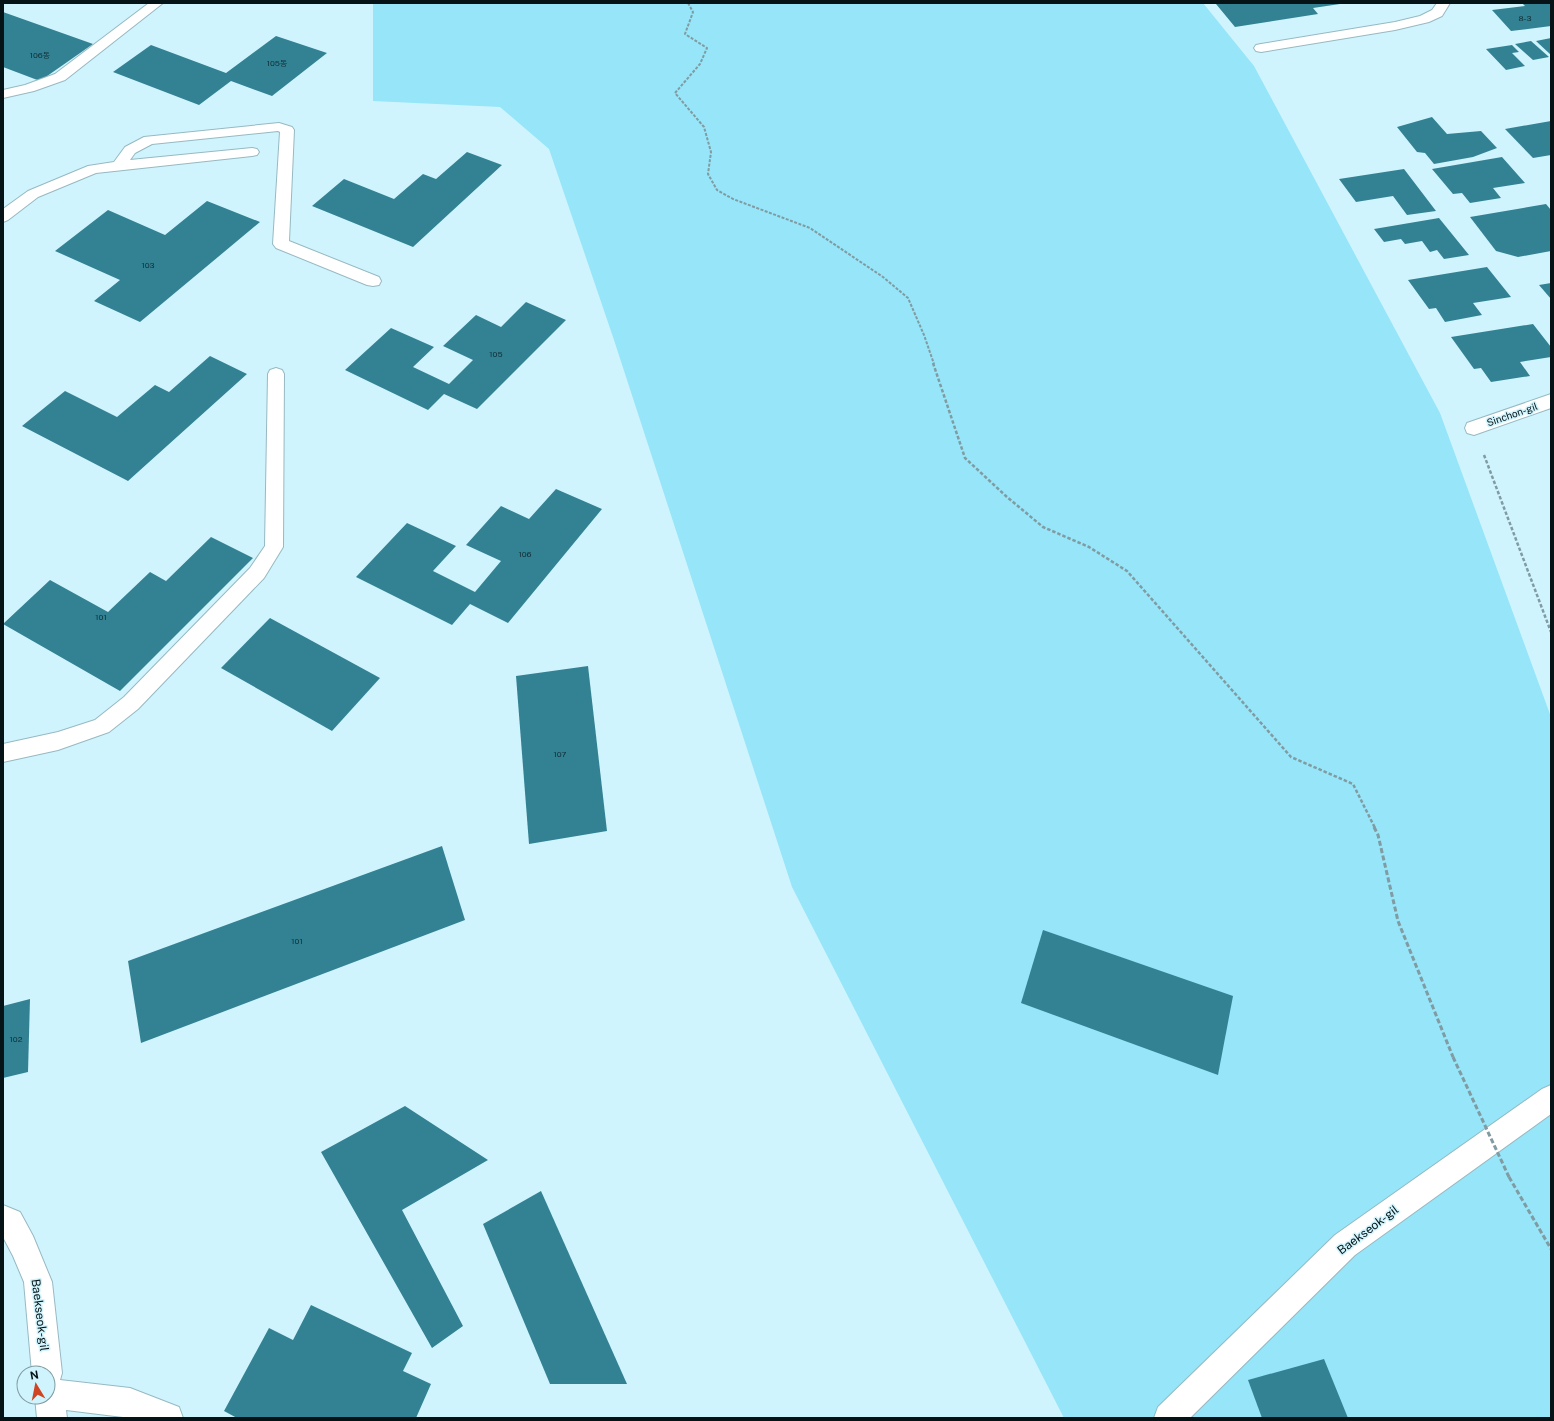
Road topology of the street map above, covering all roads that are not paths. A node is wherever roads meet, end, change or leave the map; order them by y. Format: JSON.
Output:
{"nodes":[{"id":1,"x":157,"y":3,"type":"edge"},
{"id":2,"x":1444,"y":3,"type":"edge"},
{"id":3,"x":1261,"y":48,"type":"dead end"},
{"id":4,"x":3,"y":94,"type":"edge"},
{"id":5,"x":252,"y":152,"type":"dead end"},
{"id":6,"x":119,"y":166,"type":"junction"},
{"id":7,"x":3,"y":217,"type":"edge"},
{"id":8,"x":373,"y":281,"type":"dead end"},
{"id":9,"x":276,"y":374,"type":"dead end"},
{"id":10,"x":1551,"y":401,"type":"edge"},
{"id":11,"x":1474,"y":428,"type":"road end"},
{"id":12,"x":3,"y":753,"type":"edge"},
{"id":13,"x":1551,"y":1098,"type":"edge"},
{"id":14,"x":3,"y":1219,"type":"edge"},
{"id":15,"x":46,"y":1365,"type":"edge"},
{"id":16,"x":56,"y":1394,"type":"edge"},
{"id":17,"x":168,"y":1418,"type":"edge"},
{"id":18,"x":1169,"y":1418,"type":"edge"}],
"edges":[{"from":1,"to":4,"type":"lane"},
{"from":2,"to":3,"type":"lane"},
{"from":5,"to":6,"type":"lane"},
{"from":6,"to":7,"type":"lane"},
{"from":6,"to":8,"type":"lane"},
{"from":9,"to":12,"type":"lane"},
{"from":10,"to":11,"type":"street","name":"Sinchon-gil"},
{"from":13,"to":18,"type":"street","name":"Baekseok-gil"},
{"from":14,"to":15,"type":"street","name":"Baekseok-gil"},
{"from":16,"to":17,"type":"street","name":"Baekseok-gil"}]}
